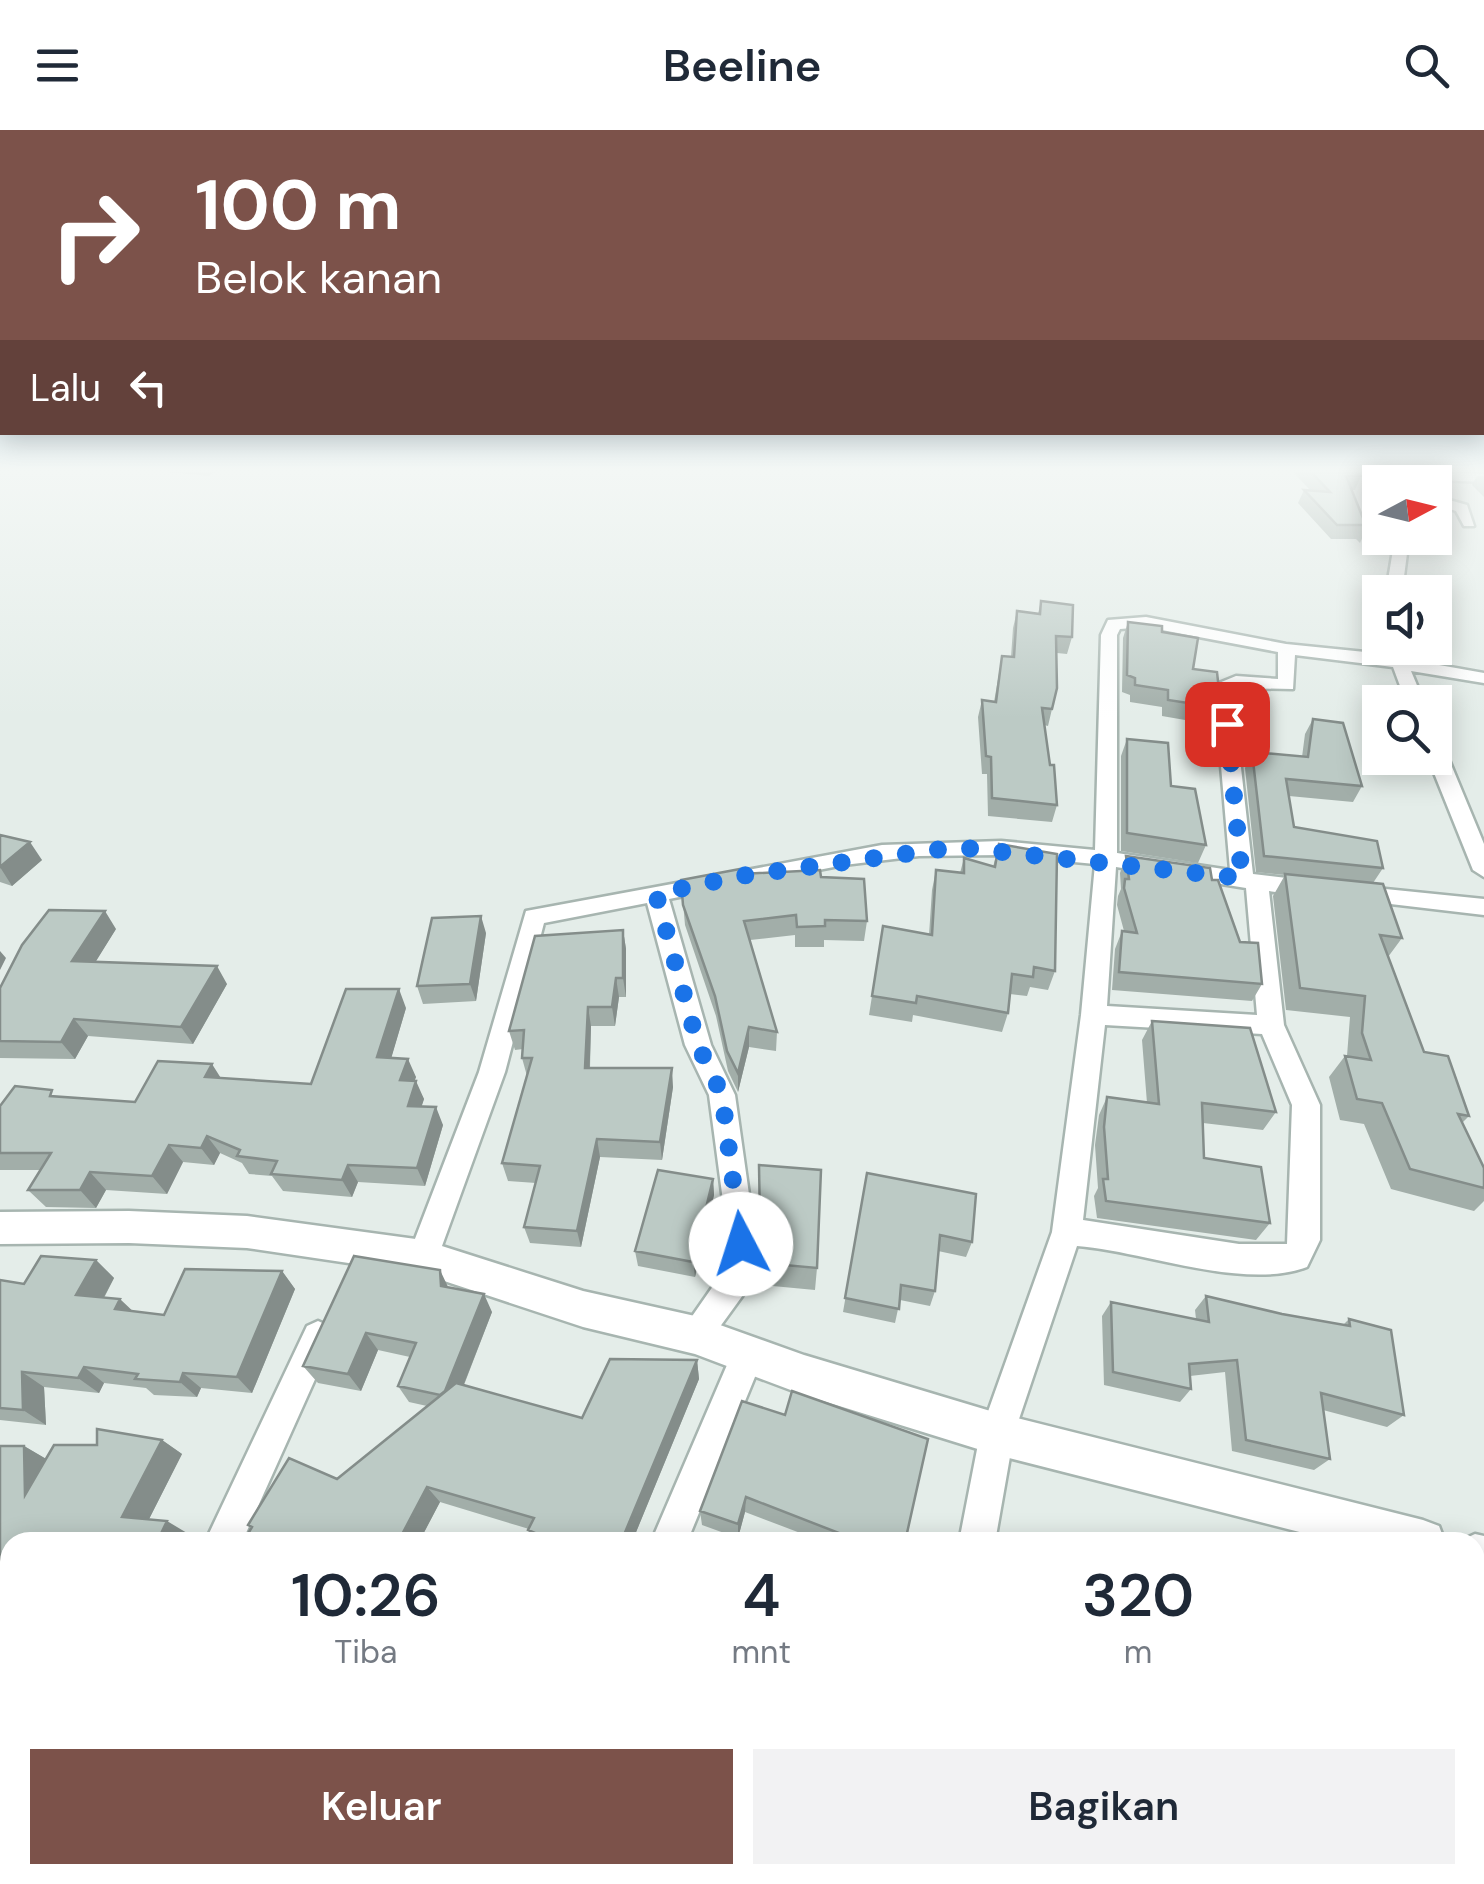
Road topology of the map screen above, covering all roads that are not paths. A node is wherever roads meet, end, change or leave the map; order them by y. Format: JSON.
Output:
{"nodes":[{"id":1,"x":1286,"y":649,"type":"junction"},
{"id":2,"x":1362,"y":652,"type":"edge"},
{"id":3,"x":1406,"y":665,"type":"edge"},
{"id":4,"x":1484,"y":678,"type":"edge"},
{"id":5,"x":1445,"y":775,"type":"edge"},
{"id":6,"x":1106,"y":860,"type":"junction"},
{"id":7,"x":1484,"y":870,"type":"edge"},
{"id":8,"x":1249,"y":880,"type":"junction"},
{"id":9,"x":656,"y":894,"type":"junction"},
{"id":10,"x":1484,"y":907,"type":"edge"},
{"id":11,"x":1094,"y":1015,"type":"junction"},
{"id":12,"x":1271,"y":1026,"type":"junction"},
{"id":13,"x":0,"y":1228,"type":"edge"},
{"id":14,"x":1066,"y":1232,"type":"junction"},
{"id":15,"x":360,"y":1246,"type":"junction"},
{"id":16,"x":424,"y":1257,"type":"junction"},
{"id":17,"x":344,"y":1281,"type":"edge"},
{"id":18,"x":328,"y":1316,"type":"edge"},
{"id":19,"x":695,"y":1336,"type":"junction"},
{"id":20,"x":748,"y":1356,"type":"junction"},
{"id":21,"x":997,"y":1434,"type":"junction"},
{"id":22,"x":227,"y":1532,"type":"edge"},
{"id":23,"x":673,"y":1532,"type":"edge"},
{"id":24,"x":979,"y":1532,"type":"edge"},
{"id":25,"x":1384,"y":1532,"type":"edge"}],
"edges":[{"from":1,"to":2,"type":"street"},
{"from":1,"to":6,"type":"street"},
{"from":1,"to":8,"type":"street"},
{"from":3,"to":4,"type":"street"},
{"from":5,"to":7,"type":"street"},
{"from":6,"to":8,"type":"street"},
{"from":6,"to":9,"type":"street"},
{"from":6,"to":11,"type":"street"},
{"from":8,"to":10,"type":"street"},
{"from":8,"to":12,"type":"street"},
{"from":9,"to":16,"type":"street"},
{"from":9,"to":19,"type":"street"},
{"from":11,"to":12,"type":"street"},
{"from":11,"to":14,"type":"street"},
{"from":12,"to":14,"type":"street"},
{"from":13,"to":15,"type":"street"},
{"from":14,"to":21,"type":"street"},
{"from":15,"to":16,"type":"street"},
{"from":15,"to":17,"type":"street"},
{"from":16,"to":19,"type":"street"},
{"from":18,"to":22,"type":"street"},
{"from":19,"to":20,"type":"street"},
{"from":20,"to":21,"type":"street"},
{"from":20,"to":23,"type":"street"},
{"from":21,"to":24,"type":"street"},
{"from":21,"to":25,"type":"street"}]}
